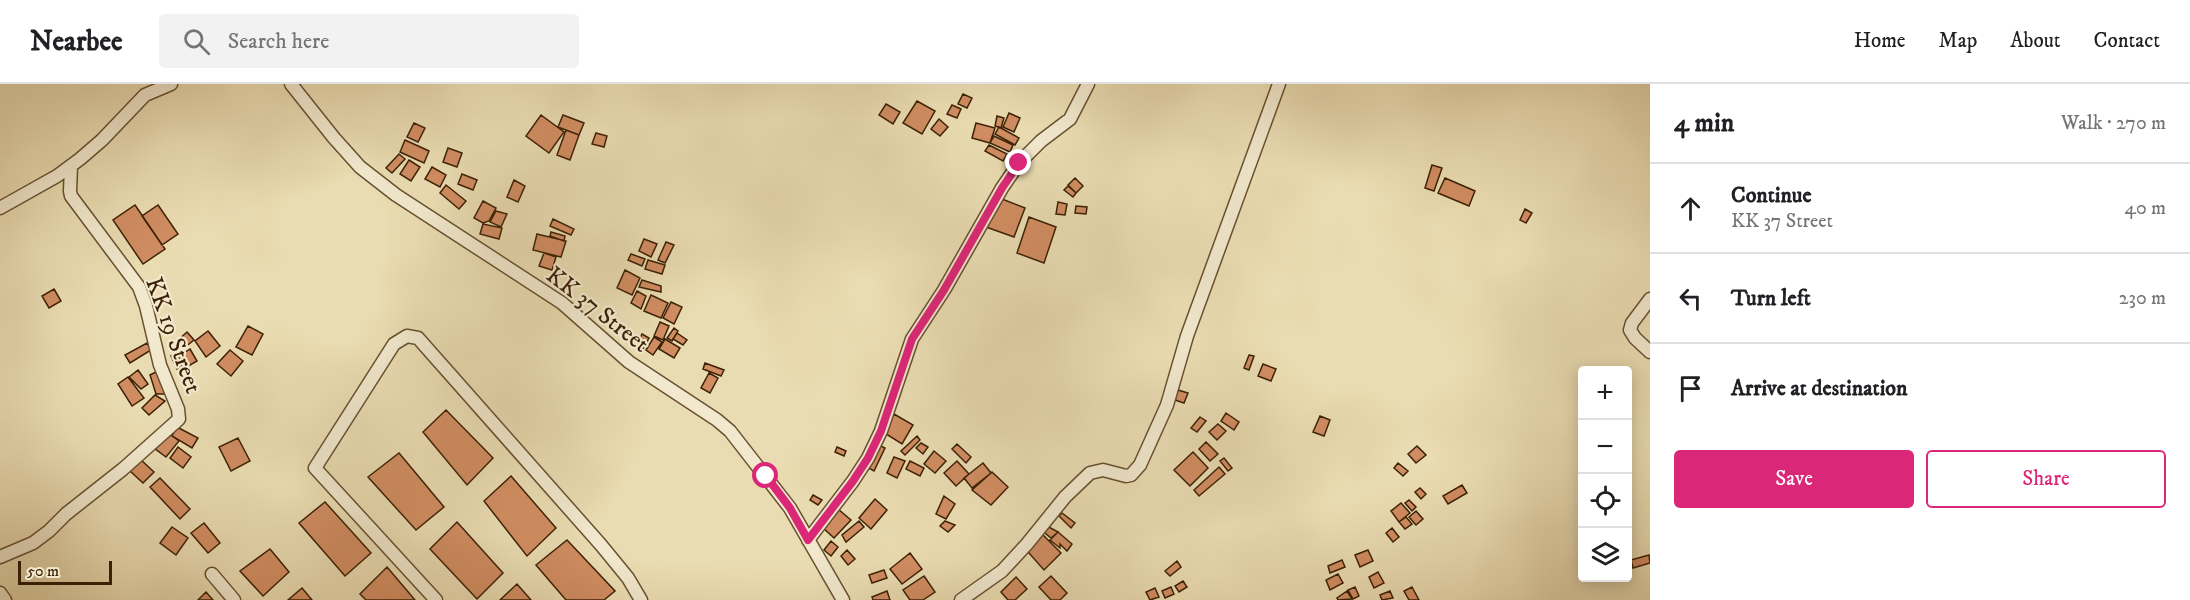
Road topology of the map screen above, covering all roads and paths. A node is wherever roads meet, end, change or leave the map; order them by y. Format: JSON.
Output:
{"nodes":[{"id":1,"x":171,"y":84,"type":"edge"},
{"id":2,"x":291,"y":84,"type":"edge"},
{"id":3,"x":1088,"y":84,"type":"edge"},
{"id":4,"x":1279,"y":84,"type":"edge"},
{"id":5,"x":71,"y":165,"type":"junction"},
{"id":6,"x":0,"y":208,"type":"edge"},
{"id":7,"x":1650,"y":299,"type":"edge"},
{"id":8,"x":1650,"y":352,"type":"edge"},
{"id":9,"x":808,"y":540,"type":"junction"},
{"id":10,"x":0,"y":557,"type":"edge"},
{"id":11,"x":212,"y":574,"type":"dead end"},
{"id":12,"x":0,"y":593,"type":"edge"},
{"id":13,"x":5,"y":600,"type":"edge"},
{"id":14,"x":234,"y":600,"type":"edge"},
{"id":15,"x":436,"y":600,"type":"edge"},
{"id":16,"x":641,"y":600,"type":"edge"},
{"id":17,"x":843,"y":600,"type":"edge"},
{"id":18,"x":961,"y":600,"type":"edge"}],
"edges":[{"from":1,"to":5,"type":"street"},
{"from":2,"to":9,"type":"street","name":"KK 37 Street"},
{"from":3,"to":9,"type":"street"},
{"from":4,"to":18,"type":"street"},
{"from":5,"to":6,"type":"street"},
{"from":5,"to":10,"type":"street","name":"KK 19 Street"},
{"from":7,"to":8,"type":"street"},
{"from":9,"to":17,"type":"street","name":"KK 37 Street"},
{"from":11,"to":14,"type":"street"},
{"from":12,"to":13,"type":"street"},
{"from":15,"to":16,"type":"street"}]}
